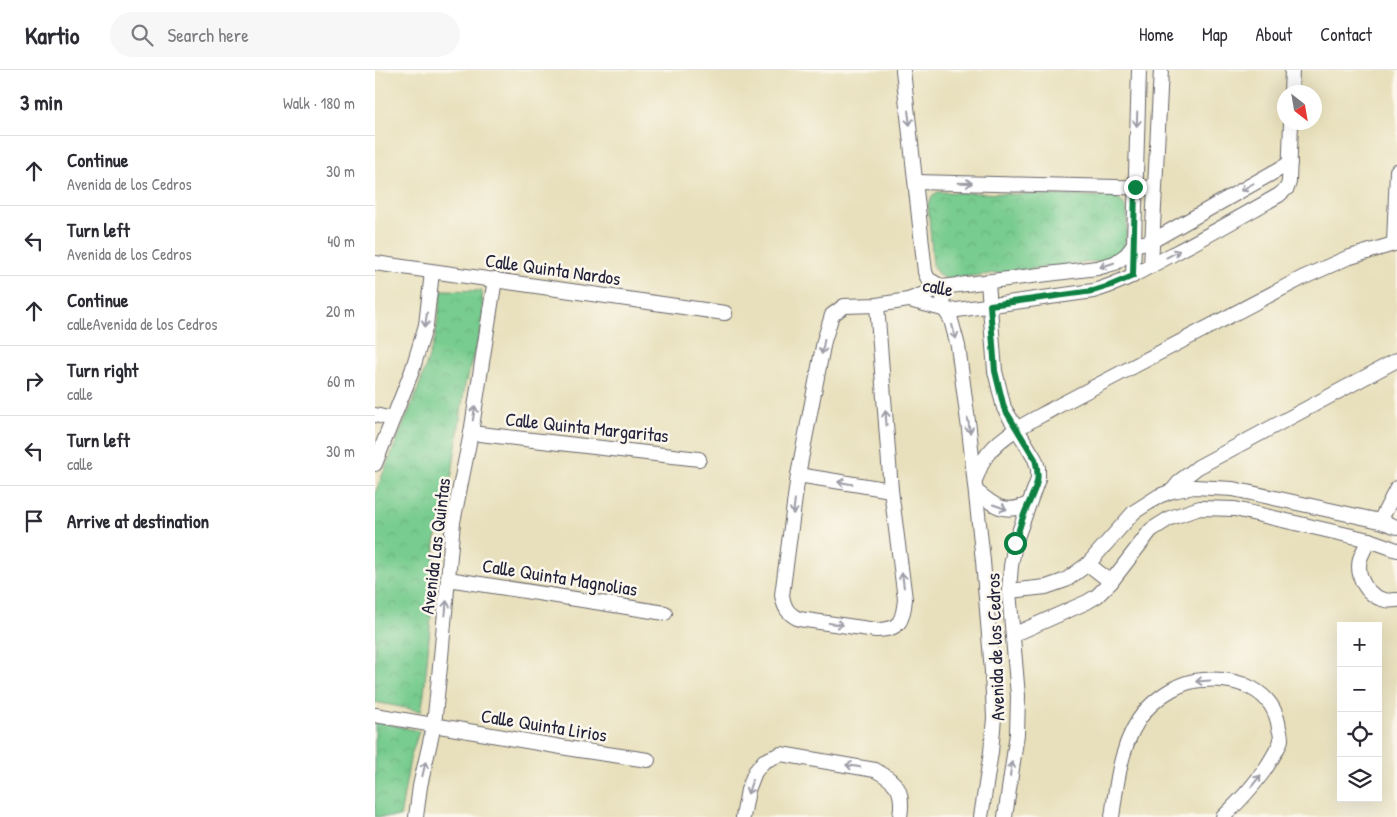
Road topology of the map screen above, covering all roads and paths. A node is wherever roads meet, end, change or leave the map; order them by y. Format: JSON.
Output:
{"nodes":[{"id":1,"x":903,"y":70,"type":"edge"},
{"id":2,"x":1139,"y":70,"type":"edge"},
{"id":3,"x":1161,"y":70,"type":"edge"},
{"id":4,"x":1292,"y":70,"type":"edge"},
{"id":5,"x":1291,"y":85,"type":"edge"},
{"id":6,"x":1291,"y":130,"type":"edge"},
{"id":7,"x":1290,"y":163,"type":"junction"},
{"id":8,"x":1397,"y":172,"type":"edge"},
{"id":9,"x":916,"y":182,"type":"junction"},
{"id":10,"x":1135,"y":187,"type":"junction"},
{"id":11,"x":1155,"y":188,"type":"junction"},
{"id":12,"x":1152,"y":240,"type":"junction"},
{"id":13,"x":1396,"y":243,"type":"edge"},
{"id":14,"x":1134,"y":246,"type":"junction"},
{"id":15,"x":375,"y":263,"type":"edge"},
{"id":16,"x":1151,"y":266,"type":"junction"},
{"id":17,"x":432,"y":272,"type":"junction"},
{"id":18,"x":1133,"y":276,"type":"junction"},
{"id":19,"x":495,"y":279,"type":"junction"},
{"id":20,"x":988,"y":282,"type":"junction"},
{"id":21,"x":942,"y":288,"type":"junction"},
{"id":22,"x":908,"y":300,"type":"junction"},
{"id":23,"x":877,"y":305,"type":"junction"},
{"id":24,"x":990,"y":305,"type":"junction"},
{"id":25,"x":946,"y":311,"type":"junction"},
{"id":26,"x":725,"y":313,"type":"dead end"},
{"id":27,"x":1397,"y":360,"type":"edge"},
{"id":28,"x":375,"y":415,"type":"edge"},
{"id":29,"x":392,"y":419,"type":"junction"},
{"id":30,"x":1017,"y":430,"type":"junction"},
{"id":31,"x":471,"y":433,"type":"junction"},
{"id":32,"x":699,"y":459,"type":"dead end"},
{"id":33,"x":375,"y":464,"type":"edge"},
{"id":34,"x":798,"y":475,"type":"junction"},
{"id":35,"x":975,"y":486,"type":"junction"},
{"id":36,"x":1397,"y":488,"type":"edge"},
{"id":37,"x":891,"y":490,"type":"junction"},
{"id":38,"x":1172,"y":491,"type":"junction"},
{"id":39,"x":1028,"y":504,"type":"junction"},
{"id":40,"x":1380,"y":521,"type":"junction"},
{"id":41,"x":1397,"y":527,"type":"edge"},
{"id":42,"x":1369,"y":540,"type":"junction"},
{"id":43,"x":1397,"y":550,"type":"edge"},
{"id":44,"x":1089,"y":564,"type":"junction"},
{"id":45,"x":448,"y":579,"type":"junction"},
{"id":46,"x":1111,"y":582,"type":"junction"},
{"id":47,"x":1009,"y":591,"type":"junction"},
{"id":48,"x":1397,"y":600,"type":"edge"},
{"id":49,"x":665,"y":613,"type":"dead end"},
{"id":50,"x":1011,"y":616,"type":"junction"},
{"id":51,"x":987,"y":618,"type":"junction"},
{"id":52,"x":1013,"y":635,"type":"junction"},
{"id":53,"x":375,"y":715,"type":"edge"},
{"id":54,"x":434,"y":725,"type":"junction"},
{"id":55,"x":648,"y":760,"type":"dead end"},
{"id":56,"x":416,"y":817,"type":"edge"},
{"id":57,"x":743,"y":817,"type":"edge"},
{"id":58,"x":900,"y":817,"type":"edge"},
{"id":59,"x":981,"y":817,"type":"edge"},
{"id":60,"x":1005,"y":817,"type":"edge"},
{"id":61,"x":1112,"y":817,"type":"edge"},
{"id":62,"x":1223,"y":817,"type":"edge"}],
"edges":[{"from":1,"to":9,"type":"street","one_way":true},
{"from":2,"to":10,"type":"street","one_way":true},
{"from":3,"to":11,"type":"street"},
{"from":4,"to":5,"type":"street"},
{"from":6,"to":7,"type":"street"},
{"from":7,"to":12,"type":"street","name":"calle","one_way":true},
{"from":16,"to":7,"type":"street","name":"calle","one_way":true},
{"from":8,"to":13,"type":"street"},
{"from":9,"to":10,"type":"street","one_way":true},
{"from":9,"to":21,"type":"street"},
{"from":10,"to":11,"type":"street"},
{"from":10,"to":14,"type":"street"},
{"from":11,"to":12,"type":"street"},
{"from":12,"to":14,"type":"street","name":"calle"},
{"from":12,"to":16,"type":"street"},
{"from":13,"to":30,"type":"street"},
{"from":14,"to":18,"type":"street"},
{"from":14,"to":20,"type":"street","name":"calle","one_way":true},
{"from":15,"to":17,"type":"street","name":"Calle Quinta Nardos"},
{"from":16,"to":18,"type":"street","name":"calle"},
{"from":17,"to":19,"type":"street","name":"Calle Quinta Nardos"},
{"from":17,"to":29,"type":"street","one_way":true},
{"from":18,"to":24,"type":"street","name":"calle"},
{"from":19,"to":26,"type":"street","name":"Calle Quinta Nardos"},
{"from":31,"to":19,"type":"street","name":"Avenida Las Quintas","one_way":true},
{"from":20,"to":21,"type":"street","name":"calle"},
{"from":20,"to":24,"type":"street","name":"Avenida de los Cedros"},
{"from":21,"to":22,"type":"street","name":"calle"},
{"from":21,"to":25,"type":"street","name":"Avenida de los Cedros"},
{"from":22,"to":23,"type":"street"},
{"from":22,"to":25,"type":"street","name":"calle"},
{"from":23,"to":34,"type":"street","one_way":true},
{"from":37,"to":23,"type":"street","one_way":true},
{"from":24,"to":25,"type":"street","name":"calle"},
{"from":24,"to":30,"type":"street","name":"Avenida de los Cedros"},
{"from":25,"to":35,"type":"street","name":"Avenida de los Cedros","one_way":true},
{"from":27,"to":38,"type":"street"},
{"from":28,"to":29,"type":"street"},
{"from":29,"to":33,"type":"street"},
{"from":30,"to":35,"type":"street"},
{"from":30,"to":39,"type":"street","name":"Avenida de los Cedros"},
{"from":31,"to":32,"type":"street","name":"Calle Quinta Margaritas"},
{"from":31,"to":45,"type":"street","name":"Avenida Las Quintas"},
{"from":37,"to":34,"type":"street","one_way":true},
{"from":34,"to":37,"type":"street","one_way":true},
{"from":35,"to":39,"type":"street","one_way":true},
{"from":35,"to":51,"type":"street","name":"Avenida de los Cedros"},
{"from":36,"to":40,"type":"street"},
{"from":38,"to":40,"type":"street"},
{"from":38,"to":44,"type":"street"},
{"from":39,"to":47,"type":"street","name":"Avenida de los Cedros"},
{"from":40,"to":41,"type":"street"},
{"from":42,"to":43,"type":"street"},
{"from":42,"to":46,"type":"street"},
{"from":42,"to":48,"type":"street"},
{"from":44,"to":46,"type":"street"},
{"from":44,"to":47,"type":"street"},
{"from":45,"to":49,"type":"street","name":"Calle Quinta Magnolias"},
{"from":54,"to":45,"type":"street","name":"Avenida Las Quintas","one_way":true},
{"from":46,"to":52,"type":"street"},
{"from":47,"to":50,"type":"street","name":"Avenida de los Cedros"},
{"from":50,"to":51,"type":"street"},
{"from":50,"to":52,"type":"street","name":"Avenida de los Cedros"},
{"from":51,"to":59,"type":"street","name":"Avenida de los Cedros"},
{"from":60,"to":52,"type":"street","name":"Avenida de los Cedros","one_way":true},
{"from":53,"to":54,"type":"street","name":"Calle Quinta Lirios"},
{"from":54,"to":55,"type":"street","name":"Calle Quinta Lirios"},
{"from":56,"to":54,"type":"street","name":"Avenida Las Quintas","one_way":true},
{"from":58,"to":57,"type":"street","one_way":true},
{"from":62,"to":61,"type":"street","one_way":true}]}
